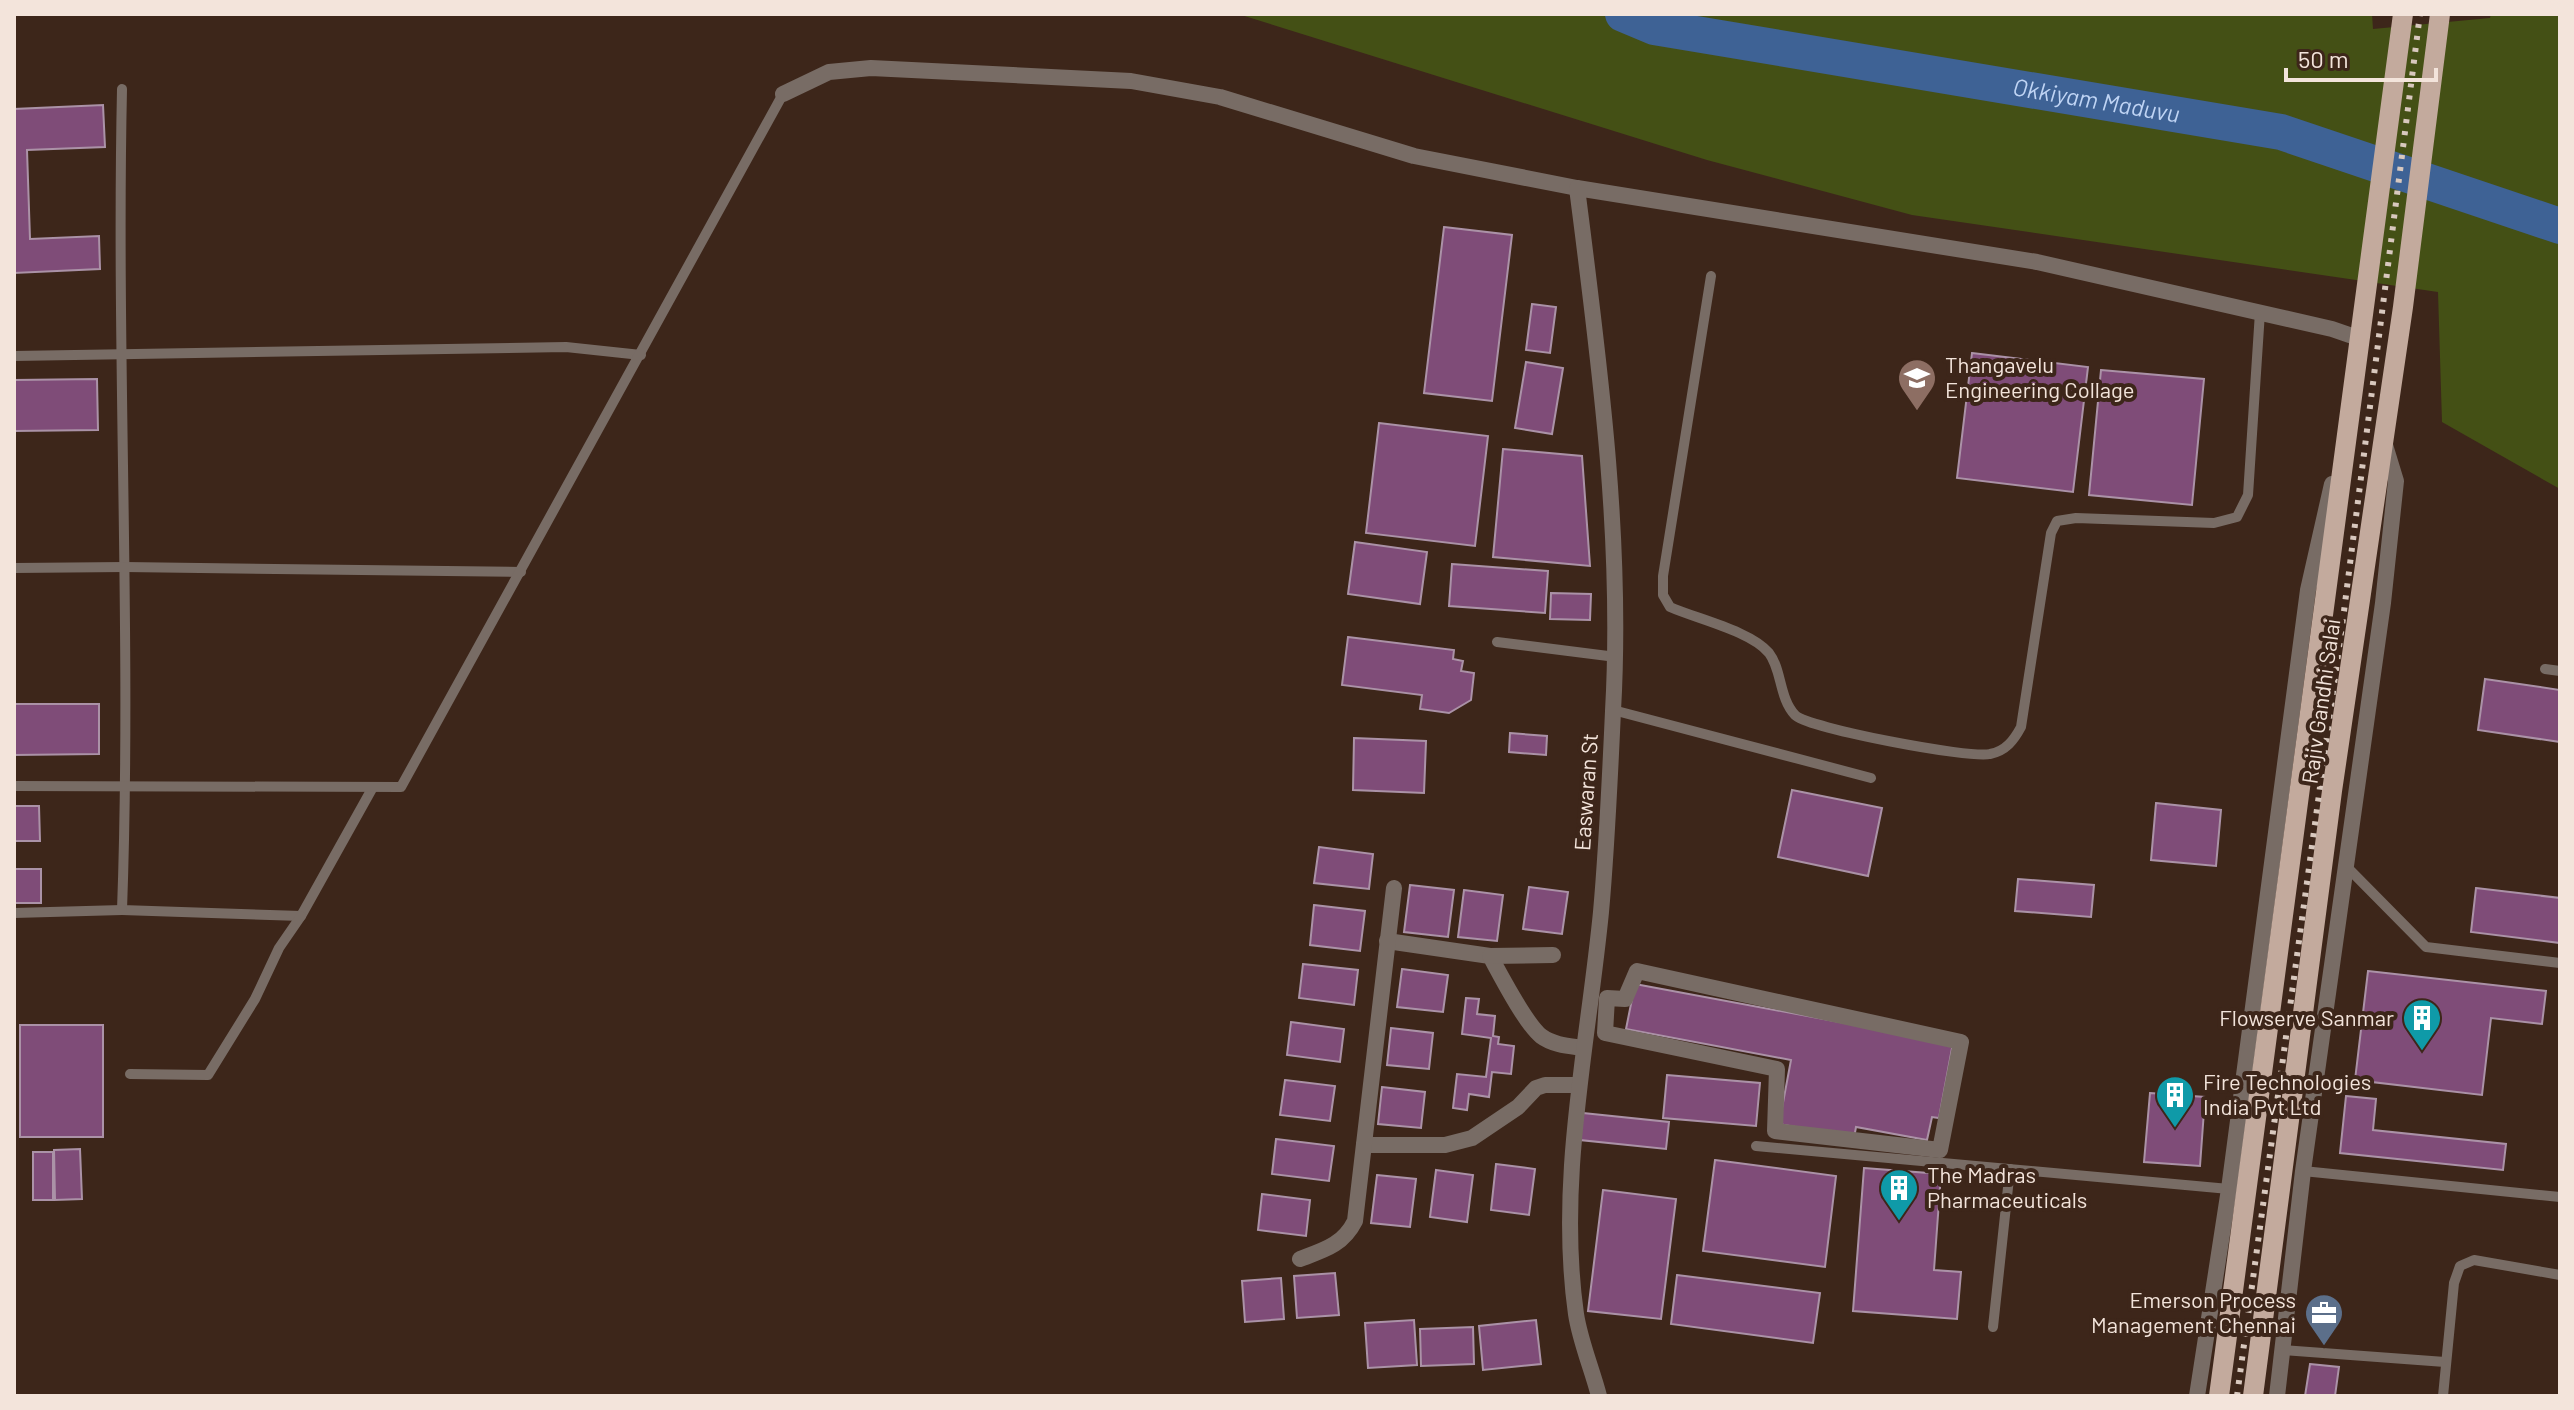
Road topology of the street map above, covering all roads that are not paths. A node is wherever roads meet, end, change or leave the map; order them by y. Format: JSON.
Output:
{"nodes":[{"id":1,"x":2403,"y":14,"type":"edge"},
{"id":2,"x":2440,"y":14,"type":"edge"},
{"id":3,"x":122,"y":89,"type":"dead end"},
{"id":4,"x":783,"y":94,"type":"joint"},
{"id":5,"x":1577,"y":188,"type":"junction"},
{"id":6,"x":1711,"y":276,"type":"dead end"},
{"id":7,"x":2260,"y":312,"type":"junction"},
{"id":8,"x":2361,"y":339,"type":"junction"},
{"id":9,"x":119,"y":355,"type":"junction"},
{"id":10,"x":641,"y":355,"type":"junction"},
{"id":11,"x":14,"y":356,"type":"edge"},
{"id":12,"x":2354,"y":385,"type":"junction"},
{"id":13,"x":2383,"y":440,"type":"junction"},
{"id":14,"x":125,"y":567,"type":"junction"},
{"id":15,"x":14,"y":568,"type":"edge"},
{"id":16,"x":521,"y":572,"type":"junction"},
{"id":17,"x":1497,"y":642,"type":"dead end"},
{"id":18,"x":1616,"y":657,"type":"junction"},
{"id":19,"x":2545,"y":669,"type":"dead end"},
{"id":20,"x":2560,"y":671,"type":"edge"},
{"id":21,"x":1613,"y":710,"type":"junction"},
{"id":22,"x":1871,"y":778,"type":"dead end"},
{"id":23,"x":14,"y":786,"type":"edge"},
{"id":24,"x":127,"y":787,"type":"junction"},
{"id":25,"x":373,"y":787,"type":"junction"},
{"id":26,"x":2345,"y":865,"type":"junction"},
{"id":27,"x":1394,"y":888,"type":"dead end"},
{"id":28,"x":122,"y":910,"type":"junction"},
{"id":29,"x":14,"y":913,"type":"edge"},
{"id":30,"x":301,"y":916,"type":"junction"},
{"id":31,"x":1387,"y":941,"type":"junction"},
{"id":32,"x":1553,"y":955,"type":"dead end"},
{"id":33,"x":1490,"y":956,"type":"junction"},
{"id":34,"x":2560,"y":963,"type":"edge"},
{"id":35,"x":1587,"y":1020,"type":"junction"},
{"id":36,"x":1606,"y":1023,"type":"junction"},
{"id":37,"x":1583,"y":1048,"type":"junction"},
{"id":38,"x":130,"y":1074,"type":"dead end"},
{"id":39,"x":1578,"y":1085,"type":"junction"},
{"id":40,"x":1364,"y":1145,"type":"junction"},
{"id":41,"x":1756,"y":1146,"type":"dead end"},
{"id":42,"x":2010,"y":1169,"type":"junction"},
{"id":43,"x":2303,"y":1171,"type":"junction"},
{"id":44,"x":2229,"y":1189,"type":"junction"},
{"id":45,"x":2560,"y":1197,"type":"edge"},
{"id":46,"x":1300,"y":1259,"type":"dead end"},
{"id":47,"x":2560,"y":1275,"type":"edge"},
{"id":48,"x":1993,"y":1327,"type":"dead end"},
{"id":49,"x":2282,"y":1350,"type":"junction"},
{"id":50,"x":2445,"y":1362,"type":"junction"},
{"id":51,"x":1599,"y":1396,"type":"edge"},
{"id":52,"x":2197,"y":1396,"type":"edge"},
{"id":53,"x":2219,"y":1396,"type":"edge"},
{"id":54,"x":2253,"y":1396,"type":"edge"},
{"id":55,"x":2277,"y":1396,"type":"edge"},
{"id":56,"x":2443,"y":1396,"type":"edge"}],
"edges":[{"from":1,"to":8,"type":"main road","name":"Rajiv Gandhi Salai"},
{"from":2,"to":13,"type":"main road","name":"Rajiv Gandhi Salai"},
{"from":3,"to":9,"type":"lane"},
{"from":4,"to":5,"type":"street"},
{"from":4,"to":10,"type":"lane"},
{"from":5,"to":7,"type":"street"},
{"from":5,"to":18,"type":"street","name":"Easwaran St"},
{"from":6,"to":7,"type":"lane"},
{"from":7,"to":8,"type":"street"},
{"from":8,"to":12,"type":"main road","name":"Rajiv Gandhi Salai"},
{"from":9,"to":10,"type":"lane"},
{"from":9,"to":11,"type":"lane"},
{"from":9,"to":14,"type":"lane"},
{"from":10,"to":16,"type":"lane"},
{"from":12,"to":44,"type":"street"},
{"from":12,"to":53,"type":"main road","name":"Rajiv Gandhi Salai"},
{"from":13,"to":26,"type":"street"},
{"from":13,"to":54,"type":"main road","name":"Rajiv Gandhi Salai"},
{"from":14,"to":15,"type":"lane"},
{"from":14,"to":16,"type":"lane"},
{"from":14,"to":24,"type":"lane"},
{"from":16,"to":25,"type":"lane"},
{"from":17,"to":18,"type":"lane"},
{"from":18,"to":21,"type":"street","name":"Easwaran St"},
{"from":19,"to":20,"type":"lane"},
{"from":21,"to":22,"type":"lane"},
{"from":21,"to":35,"type":"street","name":"Easwaran St"},
{"from":23,"to":24,"type":"lane"},
{"from":24,"to":25,"type":"lane"},
{"from":24,"to":28,"type":"lane"},
{"from":25,"to":30,"type":"lane"},
{"from":26,"to":34,"type":"lane"},
{"from":26,"to":43,"type":"street"},
{"from":27,"to":31,"type":"street"},
{"from":28,"to":29,"type":"lane"},
{"from":28,"to":30,"type":"lane"},
{"from":30,"to":38,"type":"lane"},
{"from":31,"to":33,"type":"street"},
{"from":31,"to":40,"type":"street"},
{"from":32,"to":33,"type":"street"},
{"from":33,"to":37,"type":"street"},
{"from":35,"to":36,"type":"street"},
{"from":35,"to":37,"type":"street","name":"Easwaran St"},
{"from":36,"to":36,"type":"street"},
{"from":37,"to":39,"type":"street","name":"Easwaran St"},
{"from":39,"to":40,"type":"street"},
{"from":39,"to":51,"type":"street","name":"Easwaran St"},
{"from":40,"to":46,"type":"street"},
{"from":41,"to":42,"type":"lane"},
{"from":42,"to":44,"type":"lane"},
{"from":42,"to":48,"type":"lane"},
{"from":43,"to":45,"type":"lane"},
{"from":43,"to":49,"type":"street"},
{"from":44,"to":52,"type":"street"},
{"from":47,"to":50,"type":"lane"},
{"from":49,"to":50,"type":"lane"},
{"from":49,"to":55,"type":"street"},
{"from":50,"to":56,"type":"lane"}]}
